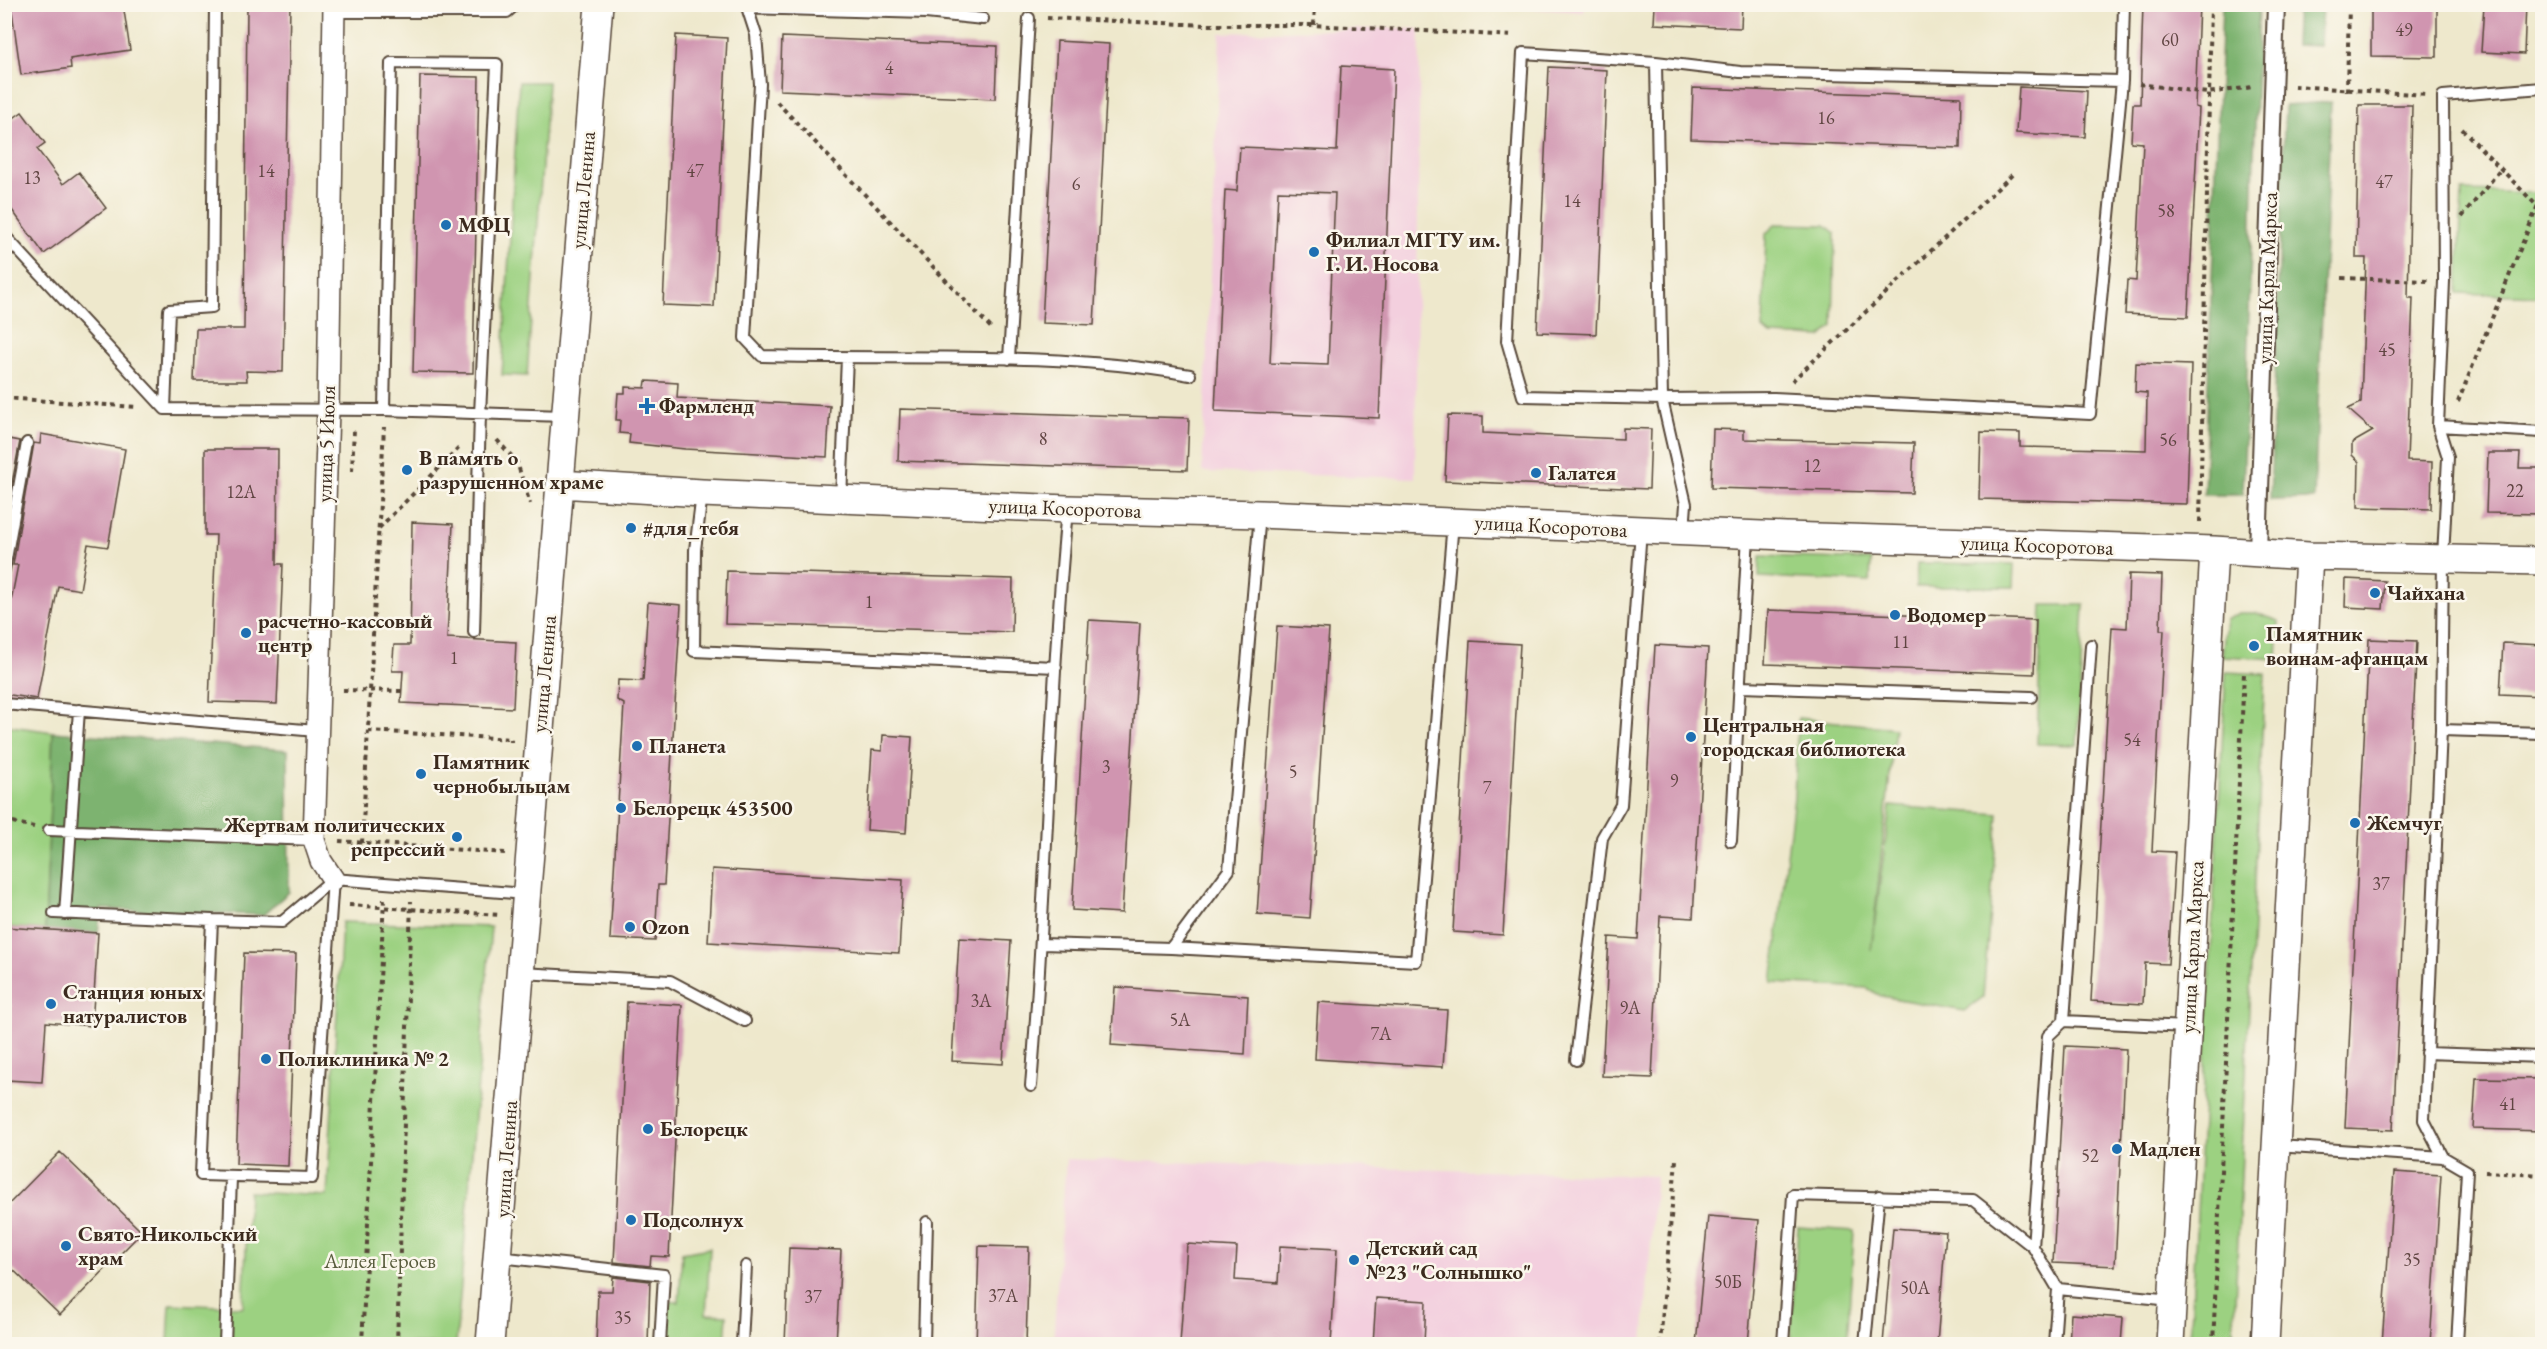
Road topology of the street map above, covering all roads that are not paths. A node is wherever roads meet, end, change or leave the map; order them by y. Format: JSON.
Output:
{"nodes":[{"id":1,"x":215,"y":4,"type":"edge"},
{"id":2,"x":516,"y":4,"type":"edge"},
{"id":3,"x":599,"y":4,"type":"edge"},
{"id":4,"x":2124,"y":4,"type":"edge"},
{"id":5,"x":2276,"y":4,"type":"edge"},
{"id":6,"x":746,"y":6,"type":"edge"},
{"id":7,"x":334,"y":8,"type":"edge"},
{"id":8,"x":1029,"y":18,"type":"road end"},
{"id":9,"x":983,"y":20,"type":"dead end"},
{"id":10,"x":1656,"y":62,"type":"junction"},
{"id":11,"x":2122,"y":81,"type":"junction"},
{"id":12,"x":2542,"y":88,"type":"edge"},
{"id":13,"x":4,"y":235,"type":"edge"},
{"id":14,"x":1009,"y":353,"type":"junction"},
{"id":15,"x":847,"y":358,"type":"junction"},
{"id":16,"x":1190,"y":375,"type":"dead end"},
{"id":17,"x":1662,"y":399,"type":"junction"},
{"id":18,"x":165,"y":409,"type":"junction"},
{"id":19,"x":384,"y":410,"type":"junction"},
{"id":20,"x":480,"y":414,"type":"junction"},
{"id":21,"x":564,"y":416,"type":"junction"},
{"id":22,"x":328,"y":418,"type":"junction"},
{"id":23,"x":2438,"y":426,"type":"junction"},
{"id":24,"x":2542,"y":432,"type":"edge"},
{"id":25,"x":27,"y":443,"type":"dead end"},
{"id":26,"x":560,"y":484,"type":"junction"},
{"id":27,"x":702,"y":494,"type":"junction"},
{"id":28,"x":840,"y":499,"type":"junction"},
{"id":29,"x":1067,"y":509,"type":"junction"},
{"id":30,"x":1260,"y":514,"type":"junction"},
{"id":31,"x":1453,"y":522,"type":"junction"},
{"id":32,"x":1641,"y":530,"type":"junction"},
{"id":33,"x":1684,"y":532,"type":"junction"},
{"id":34,"x":1748,"y":535,"type":"junction"},
{"id":35,"x":2214,"y":550,"type":"junction"},
{"id":36,"x":2258,"y":552,"type":"junction"},
{"id":37,"x":2309,"y":556,"type":"junction"},
{"id":38,"x":2443,"y":558,"type":"junction"},
{"id":39,"x":2542,"y":561,"type":"edge"},
{"id":40,"x":4,"y":570,"type":"edge"},
{"id":41,"x":474,"y":632,"type":"dead end"},
{"id":42,"x":2091,"y":645,"type":"dead end"},
{"id":43,"x":1056,"y":667,"type":"junction"},
{"id":44,"x":1741,"y":687,"type":"junction"},
{"id":45,"x":2031,"y":697,"type":"dead end"},
{"id":46,"x":4,"y":704,"type":"edge"},
{"id":47,"x":79,"y":710,"type":"junction"},
{"id":48,"x":2441,"y":730,"type":"junction"},
{"id":49,"x":316,"y":731,"type":"junction"},
{"id":50,"x":2542,"y":733,"type":"edge"},
{"id":51,"x":49,"y":830,"type":"road end"},
{"id":52,"x":70,"y":831,"type":"junction"},
{"id":53,"x":314,"y":840,"type":"junction"},
{"id":54,"x":1731,"y":841,"type":"dead end"},
{"id":55,"x":333,"y":879,"type":"junction"},
{"id":56,"x":526,"y":894,"type":"junction"},
{"id":57,"x":212,"y":920,"type":"junction"},
{"id":58,"x":1042,"y":944,"type":"junction"},
{"id":59,"x":1171,"y":948,"type":"junction"},
{"id":60,"x":520,"y":973,"type":"junction"},
{"id":61,"x":745,"y":1021,"type":"dead end"},
{"id":62,"x":2064,"y":1021,"type":"junction"},
{"id":63,"x":2187,"y":1027,"type":"junction"},
{"id":64,"x":2426,"y":1053,"type":"junction"},
{"id":65,"x":2542,"y":1057,"type":"edge"},
{"id":66,"x":1576,"y":1060,"type":"dead end"},
{"id":67,"x":1031,"y":1086,"type":"dead end"},
{"id":68,"x":2277,"y":1146,"type":"junction"},
{"id":69,"x":2443,"y":1157,"type":"junction"},
{"id":70,"x":231,"y":1178,"type":"junction"},
{"id":71,"x":1879,"y":1196,"type":"junction"},
{"id":72,"x":927,"y":1222,"type":"dead end"},
{"id":73,"x":2033,"y":1247,"type":"junction"},
{"id":74,"x":499,"y":1257,"type":"junction"},
{"id":75,"x":746,"y":1266,"type":"dead end"},
{"id":76,"x":2058,"y":1290,"type":"junction"},
{"id":77,"x":2173,"y":1300,"type":"junction"},
{"id":78,"x":225,"y":1344,"type":"edge"},
{"id":79,"x":490,"y":1344,"type":"edge"},
{"id":80,"x":660,"y":1344,"type":"edge"},
{"id":81,"x":742,"y":1344,"type":"edge"},
{"id":82,"x":924,"y":1344,"type":"edge"},
{"id":83,"x":1783,"y":1344,"type":"edge"},
{"id":84,"x":1864,"y":1344,"type":"edge"},
{"id":85,"x":2054,"y":1344,"type":"edge"},
{"id":86,"x":2170,"y":1344,"type":"edge"},
{"id":87,"x":2265,"y":1344,"type":"edge"},
{"id":88,"x":2457,"y":1344,"type":"edge"}],
"edges":[{"from":1,"to":18,"type":"lane"},
{"from":2,"to":7,"type":"lane"},
{"from":3,"to":21,"type":"street","name":"улица Ленина"},
{"from":4,"to":11,"type":"lane"},
{"from":5,"to":36,"type":"street","name":"улица Карла Маркса"},
{"from":6,"to":9,"type":"lane"},
{"from":6,"to":15,"type":"lane"},
{"from":7,"to":22,"type":"street","name":"улица 5 Июля"},
{"from":8,"to":14,"type":"lane"},
{"from":10,"to":11,"type":"lane"},
{"from":10,"to":17,"type":"lane"},
{"from":10,"to":17,"type":"lane"},
{"from":11,"to":17,"type":"lane"},
{"from":12,"to":23,"type":"lane"},
{"from":13,"to":18,"type":"lane"},
{"from":14,"to":15,"type":"lane"},
{"from":14,"to":16,"type":"lane"},
{"from":15,"to":28,"type":"lane"},
{"from":17,"to":33,"type":"lane"},
{"from":18,"to":22,"type":"lane"},
{"from":19,"to":20,"type":"lane"},
{"from":19,"to":20,"type":"lane"},
{"from":19,"to":22,"type":"lane"},
{"from":20,"to":21,"type":"lane"},
{"from":20,"to":41,"type":"lane"},
{"from":21,"to":26,"type":"street","name":"улица Ленина"},
{"from":22,"to":49,"type":"street","name":"улица 5 Июля"},
{"from":23,"to":24,"type":"lane"},
{"from":23,"to":38,"type":"lane"},
{"from":25,"to":40,"type":"lane"},
{"from":26,"to":27,"type":"street","name":"улица Косоротова"},
{"from":26,"to":56,"type":"street","name":"улица Ленина"},
{"from":27,"to":28,"type":"street","name":"улица Косоротова"},
{"from":27,"to":43,"type":"lane"},
{"from":28,"to":29,"type":"street","name":"улица Косоротова"},
{"from":29,"to":30,"type":"street","name":"улица Косоротова"},
{"from":29,"to":43,"type":"lane"},
{"from":30,"to":31,"type":"street","name":"улица Косоротова"},
{"from":30,"to":59,"type":"lane"},
{"from":31,"to":32,"type":"street","name":"улица Косоротова"},
{"from":31,"to":59,"type":"lane"},
{"from":32,"to":33,"type":"street","name":"улица Косоротова"},
{"from":32,"to":66,"type":"lane"},
{"from":33,"to":34,"type":"street","name":"улица Косоротова"},
{"from":34,"to":35,"type":"street","name":"улица Косоротова"},
{"from":34,"to":44,"type":"lane"},
{"from":35,"to":36,"type":"street","name":"улица Косоротова"},
{"from":35,"to":63,"type":"street","name":"улица Карла Маркса"},
{"from":36,"to":37,"type":"street","name":"улица Косоротова"},
{"from":37,"to":38,"type":"street","name":"улица Косоротова"},
{"from":37,"to":68,"type":"street"},
{"from":38,"to":39,"type":"street","name":"улица Косоротова"},
{"from":38,"to":48,"type":"lane"},
{"from":42,"to":62,"type":"lane"},
{"from":43,"to":58,"type":"lane"},
{"from":44,"to":45,"type":"lane"},
{"from":44,"to":54,"type":"lane"},
{"from":46,"to":47,"type":"lane"},
{"from":47,"to":49,"type":"lane"},
{"from":47,"to":52,"type":"lane"},
{"from":48,"to":50,"type":"lane"},
{"from":48,"to":64,"type":"lane"},
{"from":49,"to":53,"type":"street","name":"улица 5 Июля"},
{"from":51,"to":52,"type":"lane"},
{"from":52,"to":53,"type":"lane"},
{"from":52,"to":57,"type":"lane"},
{"from":53,"to":55,"type":"street","name":"улица 5 Июля"},
{"from":55,"to":56,"type":"lane"},
{"from":55,"to":57,"type":"lane"},
{"from":55,"to":70,"type":"lane"},
{"from":56,"to":60,"type":"street","name":"улица Ленина"},
{"from":57,"to":70,"type":"lane"},
{"from":58,"to":59,"type":"lane"},
{"from":58,"to":67,"type":"lane"},
{"from":60,"to":61,"type":"lane"},
{"from":60,"to":74,"type":"street","name":"улица Ленина"},
{"from":62,"to":63,"type":"lane"},
{"from":62,"to":73,"type":"lane"},
{"from":63,"to":77,"type":"street","name":"улица Карла Маркса"},
{"from":64,"to":65,"type":"lane"},
{"from":64,"to":69,"type":"lane"},
{"from":68,"to":69,"type":"lane"},
{"from":68,"to":87,"type":"street"},
{"from":69,"to":88,"type":"lane"},
{"from":70,"to":78,"type":"lane"},
{"from":71,"to":73,"type":"lane"},
{"from":71,"to":83,"type":"lane"},
{"from":71,"to":84,"type":"lane"},
{"from":72,"to":82,"type":"lane"},
{"from":73,"to":76,"type":"lane"},
{"from":74,"to":79,"type":"street","name":"улица Ленина"},
{"from":74,"to":80,"type":"lane"},
{"from":75,"to":81,"type":"lane"},
{"from":76,"to":77,"type":"lane"},
{"from":76,"to":85,"type":"lane"},
{"from":77,"to":86,"type":"street","name":"улица Карла Маркса"}]}
